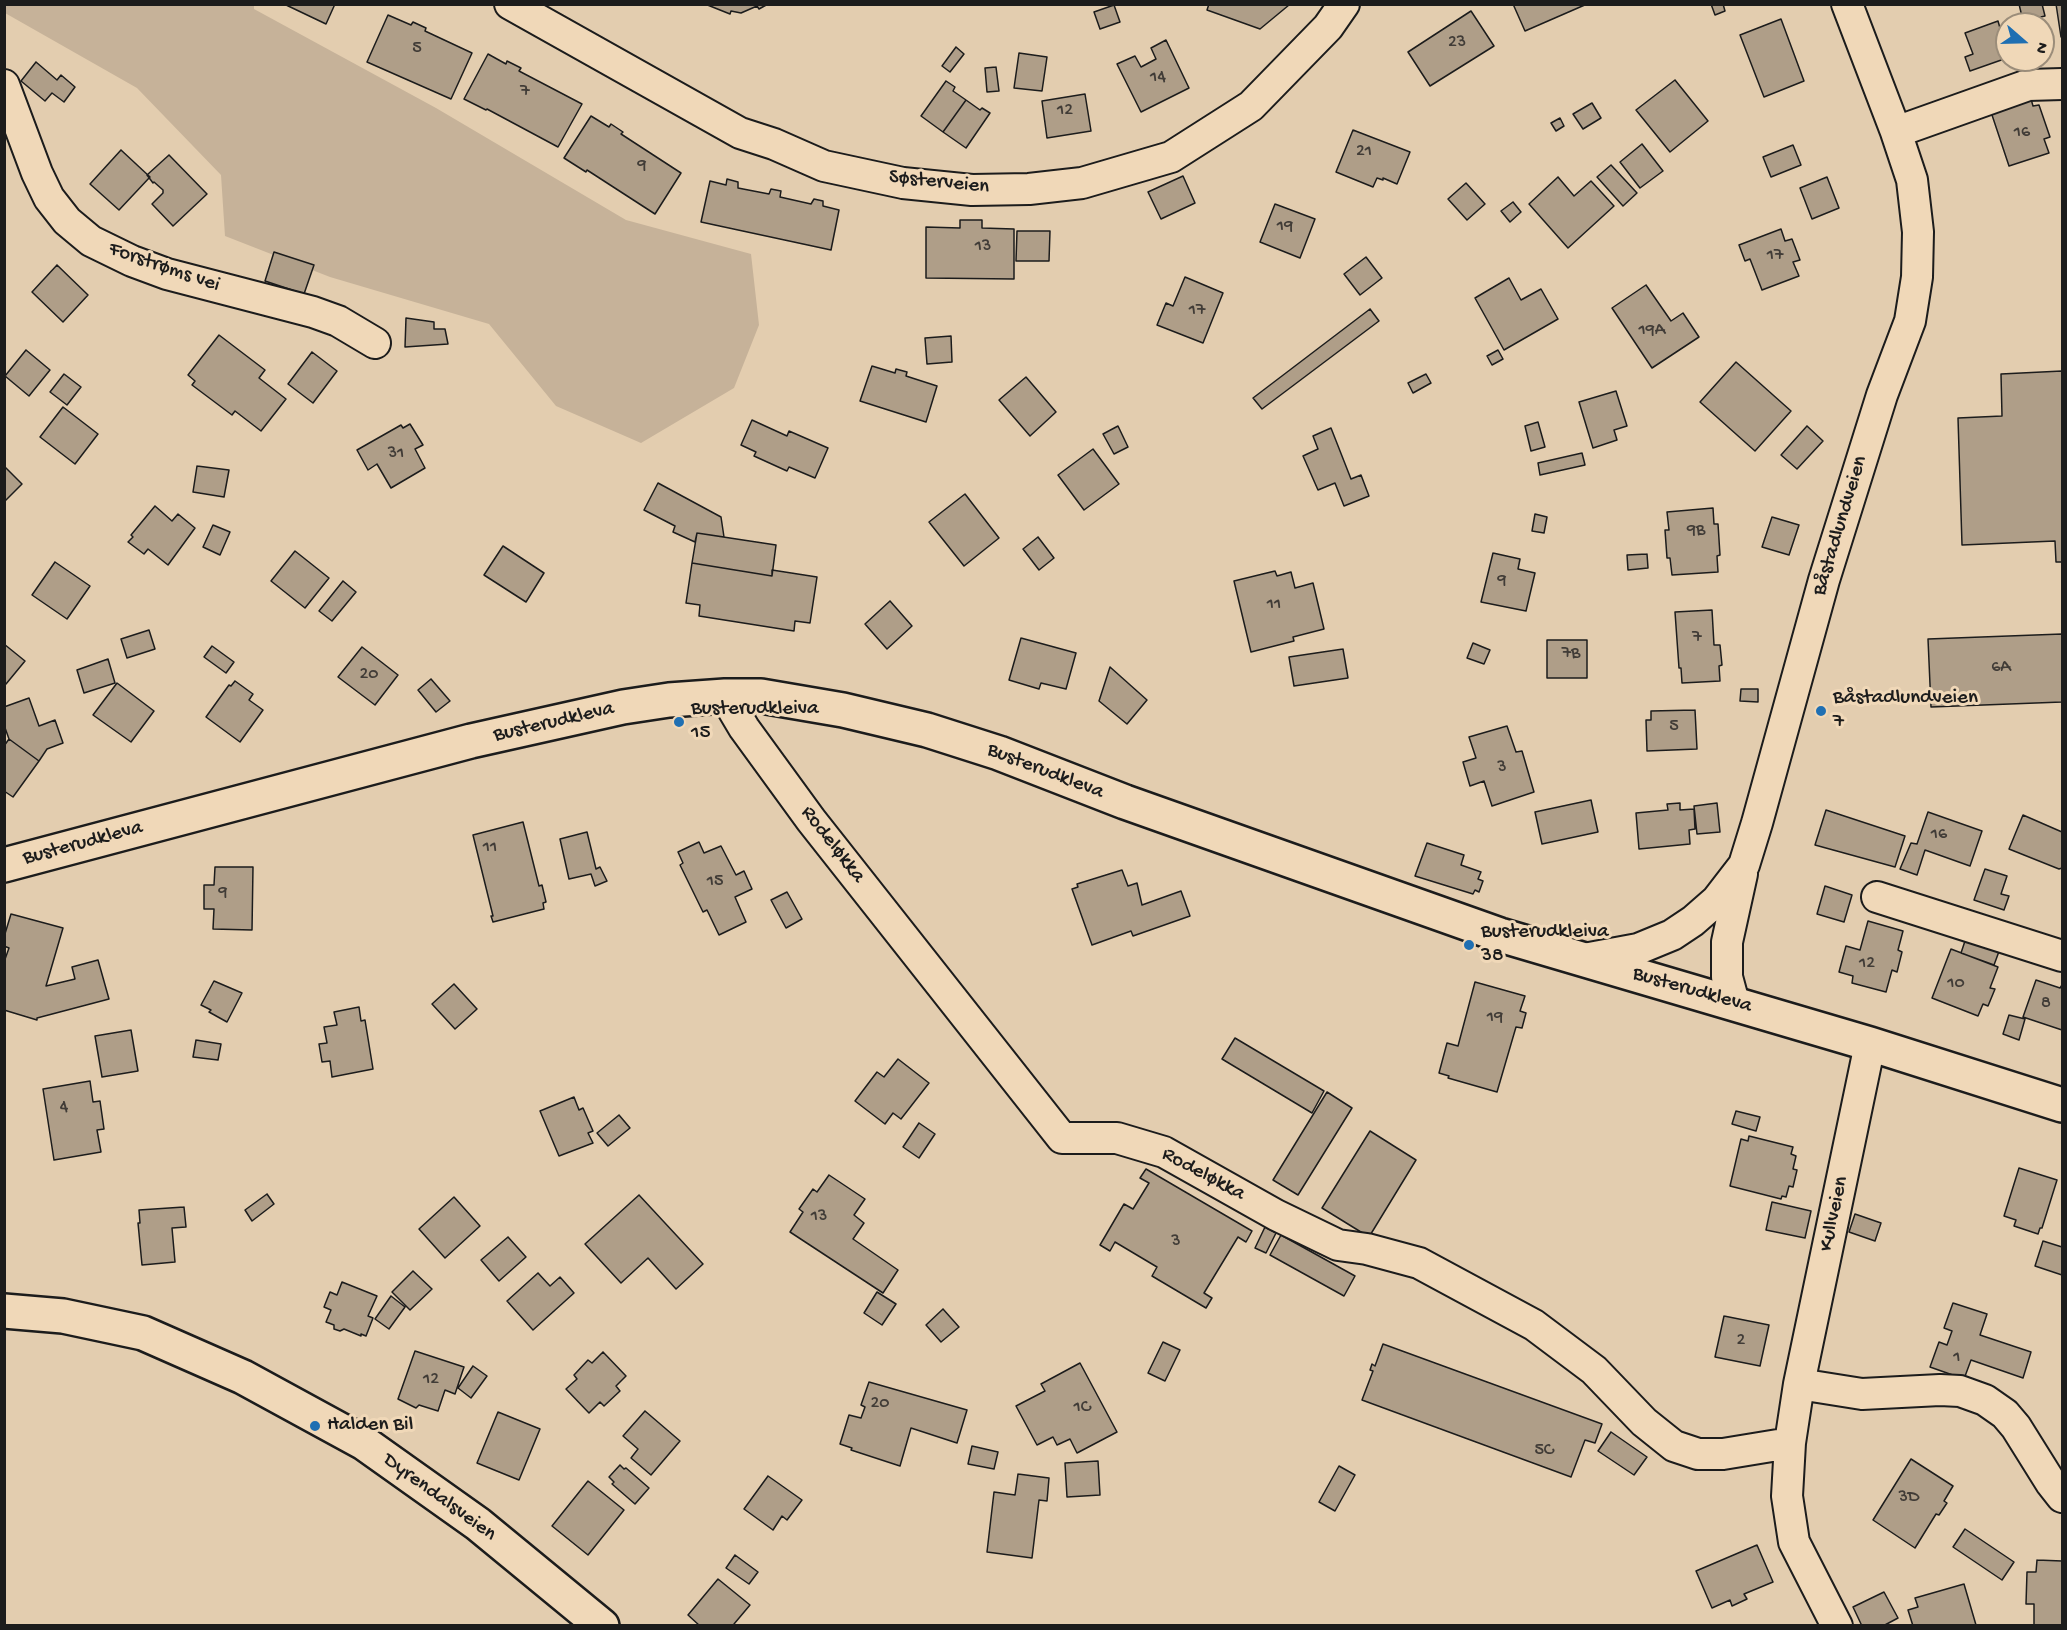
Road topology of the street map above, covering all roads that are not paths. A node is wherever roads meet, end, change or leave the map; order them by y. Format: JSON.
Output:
{"nodes":[{"id":1,"x":510,"y":4,"type":"edge"},
{"id":2,"x":1344,"y":4,"type":"edge"},
{"id":3,"x":1847,"y":4,"type":"edge"},
{"id":4,"x":4,"y":84,"type":"edge"},
{"id":5,"x":2062,"y":84,"type":"edge"},
{"id":6,"x":1896,"y":132,"type":"junction"},
{"id":7,"x":375,"y":343,"type":"dead end"},
{"id":8,"x":725,"y":696,"type":"junction"},
{"id":9,"x":4,"y":865,"type":"edge"},
{"id":10,"x":1744,"y":865,"type":"junction"},
{"id":11,"x":1877,"y":897,"type":"dead end"},
{"id":12,"x":2062,"y":956,"type":"edge"},
{"id":13,"x":1584,"y":959,"type":"junction"},
{"id":14,"x":1734,"y":1003,"type":"junction"},
{"id":15,"x":1870,"y":1044,"type":"junction"},
{"id":16,"x":2062,"y":1105,"type":"edge"},
{"id":17,"x":4,"y":1311,"type":"edge"},
{"id":18,"x":1799,"y":1384,"type":"junction"},
{"id":19,"x":1790,"y":1443,"type":"junction"},
{"id":20,"x":2062,"y":1497,"type":"edge"},
{"id":21,"x":602,"y":1626,"type":"edge"},
{"id":22,"x":1837,"y":1626,"type":"edge"}],
"edges":[{"from":1,"to":2,"type":"street","name":"Søsterveien"},
{"from":3,"to":6,"type":"street","name":"Båstadlundveien"},
{"from":4,"to":7,"type":"street","name":"Forstrøms vei"},
{"from":5,"to":6,"type":"street"},
{"from":6,"to":10,"type":"street","name":"Båstadlundveien"},
{"from":8,"to":9,"type":"street","name":"Busterudkleva"},
{"from":8,"to":13,"type":"street","name":"Busterudkleva"},
{"from":8,"to":19,"type":"street","name":"Rodeløkka"},
{"from":10,"to":13,"type":"street","name":"Båstadlundveien"},
{"from":10,"to":14,"type":"street"},
{"from":11,"to":12,"type":"street"},
{"from":13,"to":14,"type":"street","name":"Busterudkleva"},
{"from":14,"to":15,"type":"street","name":"Busterudkleva"},
{"from":15,"to":16,"type":"street","name":"Busterudkleva"},
{"from":15,"to":18,"type":"street","name":"Kullveien"},
{"from":17,"to":21,"type":"street","name":"Dyrendalsveien"},
{"from":18,"to":19,"type":"street","name":"Kullveien"},
{"from":18,"to":20,"type":"street"},
{"from":19,"to":22,"type":"street","name":"Kullveien"}]}
